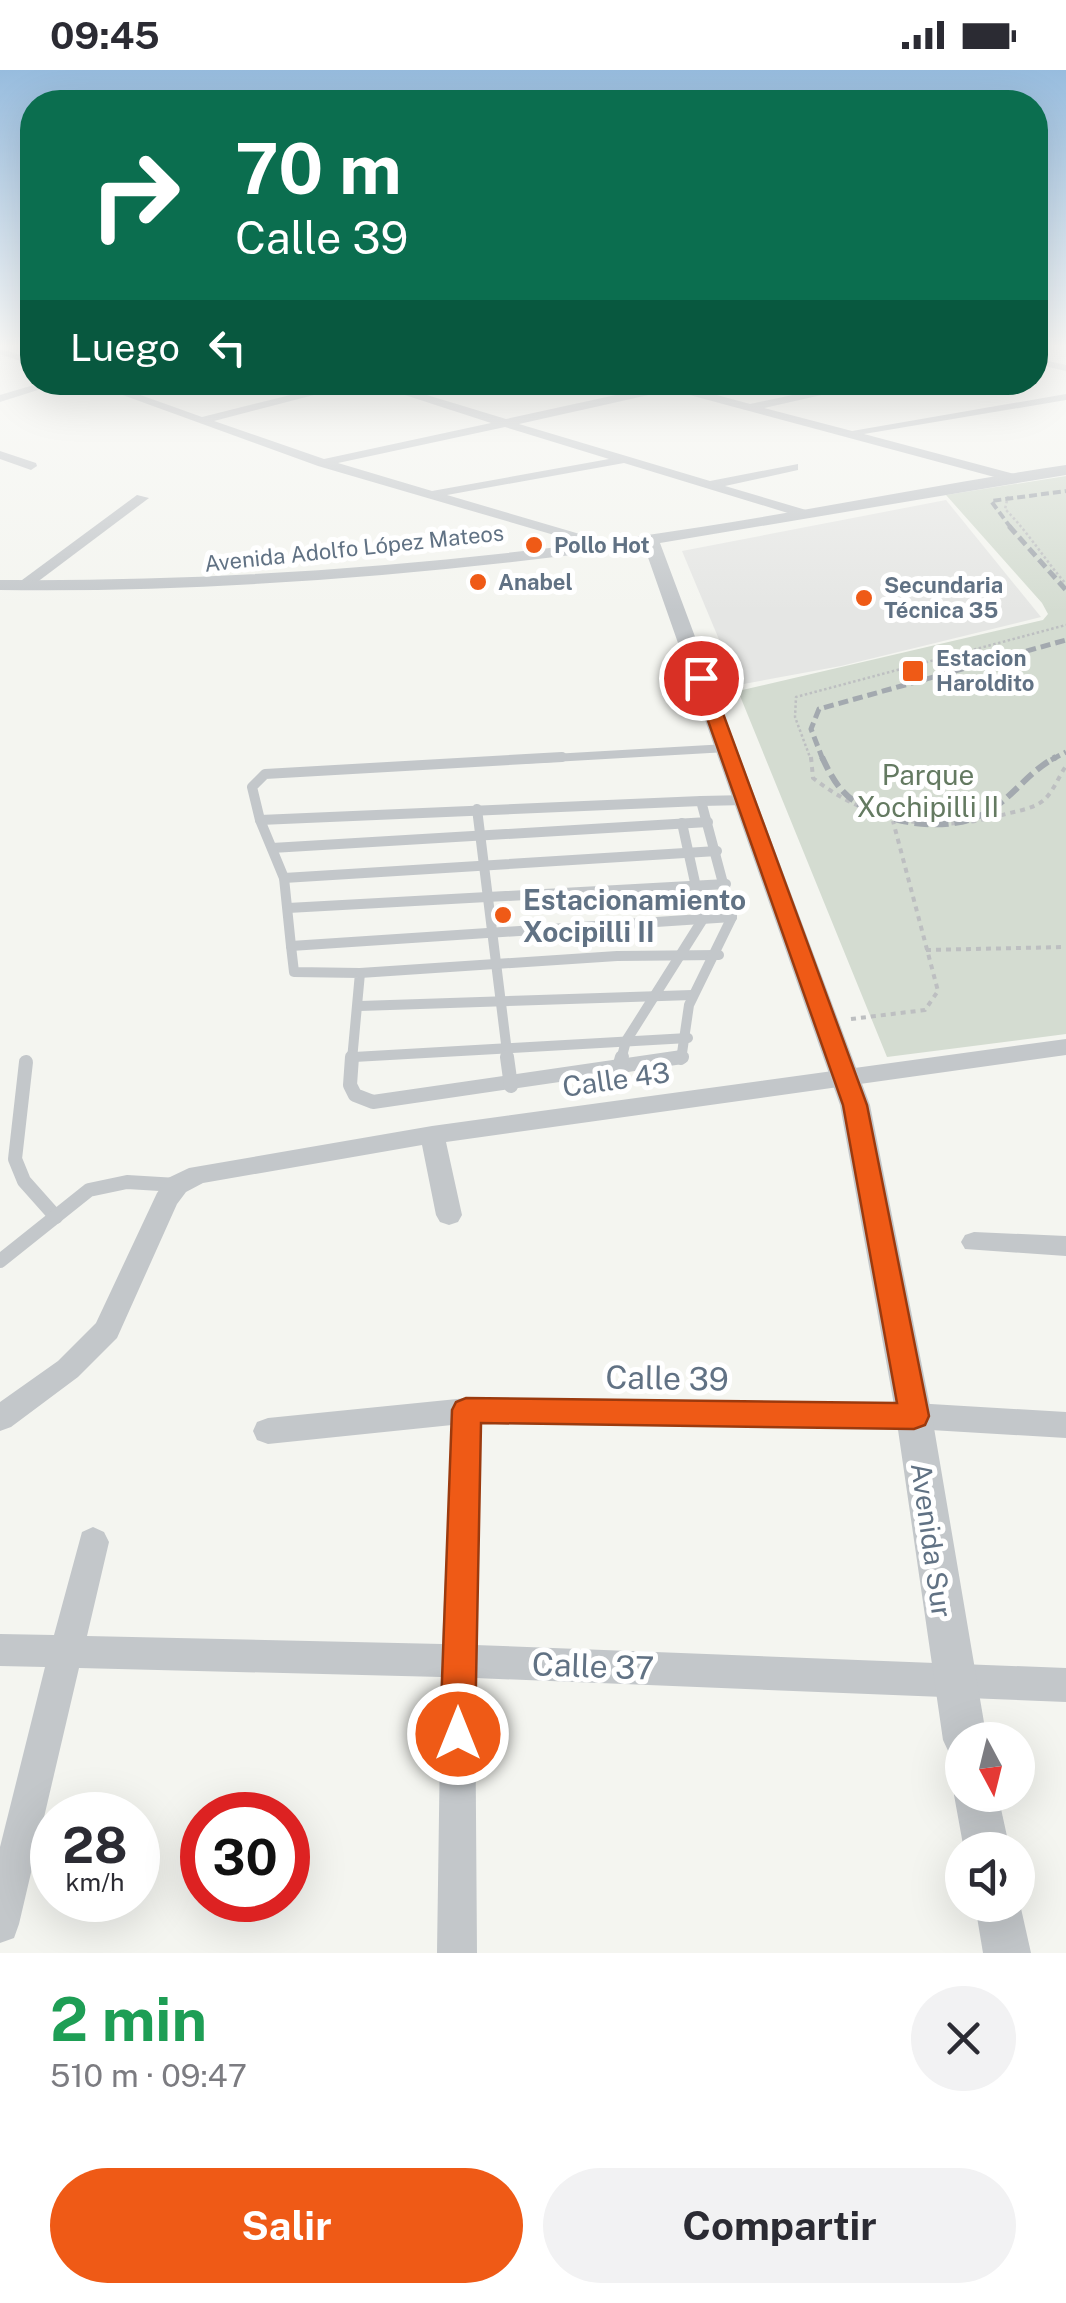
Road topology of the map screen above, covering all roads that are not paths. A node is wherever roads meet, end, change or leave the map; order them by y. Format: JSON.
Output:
{"nodes":[{"id":1,"x":250,"y":437,"type":"edge"},
{"id":2,"x":443,"y":437,"type":"edge"},
{"id":3,"x":552,"y":437,"type":"edge"},
{"id":4,"x":860,"y":437,"type":"edge"},
{"id":5,"x":0,"y":455,"type":"edge"},
{"id":6,"x":625,"y":459,"type":"junction"},
{"id":7,"x":323,"y":463,"type":"junction"},
{"id":8,"x":794,"y":467,"type":"dead end"},
{"id":9,"x":0,"y":470,"type":"edge"},
{"id":10,"x":1066,"y":470,"type":"edge"},
{"id":11,"x":1015,"y":484,"type":"junction"},
{"id":12,"x":709,"y":486,"type":"junction"},
{"id":13,"x":430,"y":494,"type":"junction"},
{"id":14,"x":142,"y":498,"type":"dead end"},
{"id":15,"x":801,"y":513,"type":"junction"},
{"id":16,"x":650,"y":540,"type":"junction"},
{"id":17,"x":602,"y":545,"type":"junction"},
{"id":18,"x":0,"y":585,"type":"edge"},
{"id":19,"x":23,"y":586,"type":"junction"},
{"id":20,"x":727,"y":748,"type":"junction"},
{"id":21,"x":746,"y":800,"type":"junction"},
{"id":22,"x":701,"y":801,"type":"junction"},
{"id":23,"x":477,"y":810,"type":"junction"},
{"id":24,"x":260,"y":820,"type":"junction"},
{"id":25,"x":708,"y":822,"type":"junction"},
{"id":26,"x":682,"y":824,"type":"junction"},
{"id":27,"x":481,"y":835,"type":"junction"},
{"id":28,"x":272,"y":848,"type":"junction"},
{"id":29,"x":718,"y":851,"type":"junction"},
{"id":30,"x":690,"y":853,"type":"junction"},
{"id":31,"x":486,"y":866,"type":"junction"},
{"id":32,"x":284,"y":878,"type":"junction"},
{"id":33,"x":726,"y":884,"type":"junction"},
{"id":34,"x":699,"y":885,"type":"junction"},
{"id":35,"x":490,"y":895,"type":"junction"},
{"id":36,"x":288,"y":908,"type":"junction"},
{"id":37,"x":732,"y":917,"type":"junction"},
{"id":38,"x":704,"y":919,"type":"junction"},
{"id":39,"x":495,"y":932,"type":"junction"},
{"id":40,"x":292,"y":946,"type":"junction"},
{"id":41,"x":682,"y":955,"type":"junction"},
{"id":42,"x":719,"y":955,"type":"junction"},
{"id":43,"x":499,"y":963,"type":"junction"},
{"id":44,"x":360,"y":973,"type":"junction"},
{"id":45,"x":654,"y":995,"type":"junction"},
{"id":46,"x":692,"y":995,"type":"junction"},
{"id":47,"x":504,"y":1000,"type":"junction"},
{"id":48,"x":360,"y":1006,"type":"junction"},
{"id":49,"x":688,"y":1038,"type":"junction"},
{"id":50,"x":626,"y":1041,"type":"junction"},
{"id":51,"x":1066,"y":1047,"type":"edge"},
{"id":52,"x":509,"y":1048,"type":"junction"},
{"id":53,"x":354,"y":1058,"type":"junction"},
{"id":54,"x":26,"y":1062,"type":"dead end"},
{"id":55,"x":618,"y":1070,"type":"junction"},
{"id":56,"x":847,"y":1078,"type":"junction"},
{"id":57,"x":512,"y":1086,"type":"junction"},
{"id":58,"x":432,"y":1135,"type":"junction"},
{"id":59,"x":177,"y":1185,"type":"junction"},
{"id":60,"x":449,"y":1215,"type":"dead end"},
{"id":61,"x":56,"y":1218,"type":"junction"},
{"id":62,"x":974,"y":1242,"type":"dead end"},
{"id":63,"x":1066,"y":1246,"type":"edge"},
{"id":64,"x":0,"y":1261,"type":"edge"},
{"id":65,"x":466,"y":1410,"type":"junction"},
{"id":66,"x":914,"y":1416,"type":"junction"},
{"id":67,"x":0,"y":1418,"type":"edge"},
{"id":68,"x":1066,"y":1425,"type":"edge"},
{"id":69,"x":268,"y":1430,"type":"dead end"},
{"id":70,"x":93,"y":1542,"type":"dead end"},
{"id":71,"x":0,"y":1650,"type":"edge"},
{"id":72,"x":66,"y":1652,"type":"junction"},
{"id":73,"x":458,"y":1661,"type":"junction"},
{"id":74,"x":952,"y":1678,"type":"junction"},
{"id":75,"x":1066,"y":1685,"type":"edge"},
{"id":76,"x":961,"y":1722,"type":"edge"},
{"id":77,"x":1002,"y":1922,"type":"edge"},
{"id":78,"x":0,"y":1924,"type":"edge"},
{"id":79,"x":457,"y":1953,"type":"edge"},
{"id":80,"x":1008,"y":1953,"type":"edge"}],
"edges":[{"from":1,"to":7,"type":"street"},
{"from":2,"to":7,"type":"street"},
{"from":3,"to":6,"type":"street"},
{"from":4,"to":11,"type":"street"},
{"from":5,"to":9,"type":"street"},
{"from":6,"to":12,"type":"street"},
{"from":6,"to":13,"type":"street"},
{"from":7,"to":13,"type":"street"},
{"from":8,"to":12,"type":"street"},
{"from":10,"to":11,"type":"street","name":"Avenida Adolfo López Mateos"},
{"from":11,"to":15,"type":"street","name":"Avenida Adolfo López Mateos"},
{"from":12,"to":15,"type":"street"},
{"from":13,"to":17,"type":"street"},
{"from":14,"to":19,"type":"street"},
{"from":15,"to":16,"type":"street","name":"Avenida Adolfo López Mateos"},
{"from":16,"to":17,"type":"street","name":"Avenida Adolfo López Mateos"},
{"from":16,"to":20,"type":"street","name":"Avenida Sur"},
{"from":17,"to":19,"type":"street","name":"Avenida Adolfo López Mateos"},
{"from":18,"to":19,"type":"street","name":"Avenida Adolfo López Mateos"},
{"from":20,"to":21,"type":"street","name":"Avenida Sur"},
{"from":20,"to":24,"type":"lane"},
{"from":21,"to":22,"type":"lane"},
{"from":21,"to":56,"type":"street","name":"Avenida Sur"},
{"from":22,"to":23,"type":"lane"},
{"from":22,"to":25,"type":"lane"},
{"from":23,"to":24,"type":"lane"},
{"from":23,"to":27,"type":"lane"},
{"from":24,"to":28,"type":"lane"},
{"from":25,"to":26,"type":"lane"},
{"from":25,"to":29,"type":"lane"},
{"from":26,"to":27,"type":"lane"},
{"from":26,"to":30,"type":"lane"},
{"from":27,"to":28,"type":"lane"},
{"from":27,"to":31,"type":"lane"},
{"from":28,"to":32,"type":"lane"},
{"from":29,"to":30,"type":"lane"},
{"from":29,"to":33,"type":"lane"},
{"from":30,"to":31,"type":"lane"},
{"from":30,"to":34,"type":"lane"},
{"from":31,"to":32,"type":"lane"},
{"from":31,"to":35,"type":"lane"},
{"from":32,"to":36,"type":"lane"},
{"from":33,"to":34,"type":"lane"},
{"from":33,"to":37,"type":"lane"},
{"from":34,"to":35,"type":"lane"},
{"from":34,"to":38,"type":"lane"},
{"from":35,"to":36,"type":"lane"},
{"from":35,"to":39,"type":"lane"},
{"from":36,"to":40,"type":"lane"},
{"from":37,"to":38,"type":"lane"},
{"from":37,"to":42,"type":"lane"},
{"from":38,"to":39,"type":"lane"},
{"from":38,"to":41,"type":"lane"},
{"from":39,"to":40,"type":"lane"},
{"from":39,"to":43,"type":"lane"},
{"from":40,"to":44,"type":"lane"},
{"from":41,"to":42,"type":"lane"},
{"from":41,"to":43,"type":"lane"},
{"from":41,"to":45,"type":"lane"},
{"from":42,"to":46,"type":"lane"},
{"from":43,"to":44,"type":"lane"},
{"from":43,"to":47,"type":"lane"},
{"from":44,"to":48,"type":"lane"},
{"from":45,"to":46,"type":"lane"},
{"from":45,"to":47,"type":"lane"},
{"from":45,"to":50,"type":"lane"},
{"from":46,"to":49,"type":"lane"},
{"from":47,"to":48,"type":"lane"},
{"from":47,"to":52,"type":"lane"},
{"from":48,"to":53,"type":"lane"},
{"from":49,"to":50,"type":"lane"},
{"from":49,"to":55,"type":"lane"},
{"from":50,"to":52,"type":"lane"},
{"from":50,"to":55,"type":"lane"},
{"from":51,"to":56,"type":"street","name":"Calle 43"},
{"from":52,"to":53,"type":"lane"},
{"from":52,"to":57,"type":"lane"},
{"from":53,"to":57,"type":"lane"},
{"from":54,"to":61,"type":"lane"},
{"from":55,"to":57,"type":"lane"},
{"from":56,"to":58,"type":"street","name":"Calle 43"},
{"from":56,"to":66,"type":"street","name":"Avenida Sur"},
{"from":58,"to":59,"type":"street","name":"Calle 43"},
{"from":58,"to":60,"type":"street"},
{"from":59,"to":61,"type":"lane"},
{"from":59,"to":67,"type":"street"},
{"from":61,"to":64,"type":"lane"},
{"from":62,"to":63,"type":"street"},
{"from":65,"to":66,"type":"street","name":"Calle 39"},
{"from":65,"to":69,"type":"street","name":"Calle 39"},
{"from":65,"to":73,"type":"street"},
{"from":66,"to":68,"type":"street","name":"Calle 39"},
{"from":66,"to":74,"type":"street","name":"Avenida Sur"},
{"from":70,"to":72,"type":"street"},
{"from":71,"to":72,"type":"street","name":"Calle 37"},
{"from":72,"to":73,"type":"street","name":"Calle 37"},
{"from":72,"to":78,"type":"street"},
{"from":73,"to":74,"type":"street","name":"Calle 37"},
{"from":73,"to":79,"type":"street"},
{"from":74,"to":75,"type":"street","name":"Calle 37"},
{"from":74,"to":76,"type":"street","name":"Avenida Sur"},
{"from":77,"to":80,"type":"street"}]}
